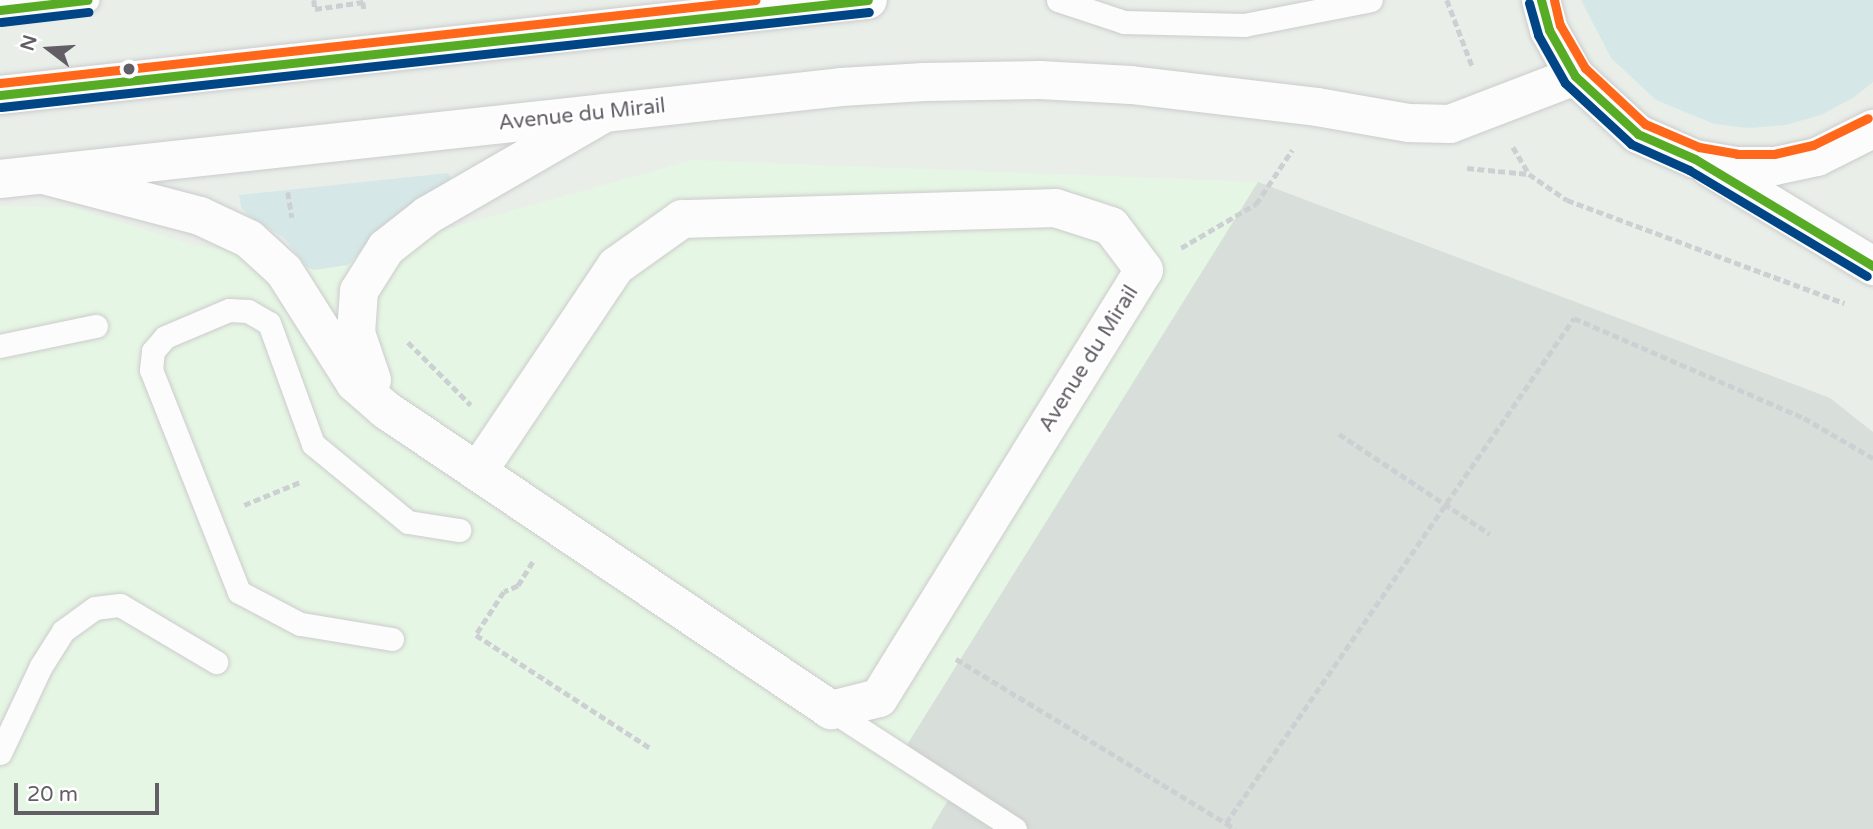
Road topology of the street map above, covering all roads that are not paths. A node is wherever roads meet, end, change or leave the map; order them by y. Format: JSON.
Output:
{"nodes":[{"id":1,"x":87,"y":0,"type":"edge"},
{"id":2,"x":868,"y":0,"type":"edge"},
{"id":3,"x":1058,"y":0,"type":"edge"},
{"id":4,"x":1371,"y":0,"type":"edge"},
{"id":5,"x":1541,"y":0,"type":"edge"},
{"id":6,"x":0,"y":10,"type":"edge"},
{"id":7,"x":1575,"y":76,"type":"junction"},
{"id":8,"x":0,"y":95,"type":"edge"},
{"id":9,"x":605,"y":113,"type":"junction"},
{"id":10,"x":1873,"y":129,"type":"edge"},
{"id":11,"x":1695,"y":159,"type":"junction"},
{"id":12,"x":44,"y":175,"type":"junction"},
{"id":13,"x":0,"y":180,"type":"edge"},
{"id":14,"x":1873,"y":266,"type":"edge"},
{"id":15,"x":96,"y":326,"type":"dead end"},
{"id":16,"x":0,"y":346,"type":"edge"},
{"id":17,"x":386,"y":410,"type":"junction"},
{"id":18,"x":479,"y":470,"type":"junction"},
{"id":19,"x":459,"y":530,"type":"dead end"},
{"id":20,"x":392,"y":639,"type":"dead end"},
{"id":21,"x":216,"y":662,"type":"dead end"},
{"id":22,"x":831,"y":710,"type":"junction"},
{"id":23,"x":0,"y":753,"type":"edge"},
{"id":24,"x":1016,"y":829,"type":"edge"}],
"edges":[{"from":1,"to":6,"type":"lane"},
{"from":2,"to":8,"type":"main road"},
{"from":3,"to":4,"type":"lane"},
{"from":5,"to":7,"type":"main road"},
{"from":7,"to":9,"type":"main road","name":"Avenue du Mirail"},
{"from":7,"to":11,"type":"main road"},
{"from":9,"to":12,"type":"main road","name":"Avenue du Mirail"},
{"from":9,"to":17,"type":"main road"},
{"from":10,"to":11,"type":"main road"},
{"from":11,"to":14,"type":"main road"},
{"from":12,"to":13,"type":"main road","name":"Avenue du Mirail"},
{"from":12,"to":17,"type":"main road"},
{"from":15,"to":16,"type":"lane"},
{"from":17,"to":18,"type":"main road"},
{"from":18,"to":22,"type":"main road"},
{"from":18,"to":22,"type":"main road","name":"Avenue du Mirail"},
{"from":19,"to":20,"type":"lane"},
{"from":21,"to":23,"type":"lane"},
{"from":22,"to":24,"type":"lane"}]}
